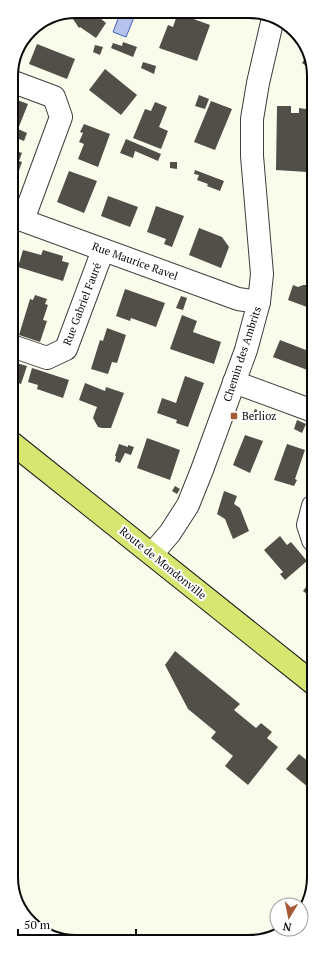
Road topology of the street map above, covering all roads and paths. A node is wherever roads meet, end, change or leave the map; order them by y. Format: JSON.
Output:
{"nodes":[{"id":1,"x":272,"y":23,"type":"edge"},
{"id":2,"x":18,"y":84,"type":"edge"},
{"id":3,"x":18,"y":216,"type":"edge"},
{"id":4,"x":18,"y":218,"type":"edge"},
{"id":5,"x":103,"y":250,"type":"junction"},
{"id":6,"x":259,"y":302,"type":"junction"},
{"id":7,"x":18,"y":348,"type":"edge"},
{"id":8,"x":234,"y":382,"type":"junction"},
{"id":9,"x":307,"y":409,"type":"edge"},
{"id":10,"x":18,"y":448,"type":"edge"},
{"id":11,"x":152,"y":554,"type":"junction"},
{"id":12,"x":307,"y":678,"type":"edge"}],
"edges":[{"from":1,"to":6,"type":"street","name":"Chemin des Ambrits"},
{"from":2,"to":3,"type":"street"},
{"from":4,"to":5,"type":"street","name":"Rue Maurice Ravel"},
{"from":5,"to":6,"type":"street","name":"Rue Maurice Ravel"},
{"from":5,"to":7,"type":"street","name":"Rue Gabriel Fauré"},
{"from":6,"to":8,"type":"street","name":"Chemin des Ambrits"},
{"from":8,"to":9,"type":"street"},
{"from":8,"to":11,"type":"street","name":"Chemin des Ambrits"},
{"from":10,"to":11,"type":"main road","name":"Route de Mondonville"},
{"from":11,"to":12,"type":"main road","name":"Route de Mondonville"}]}
